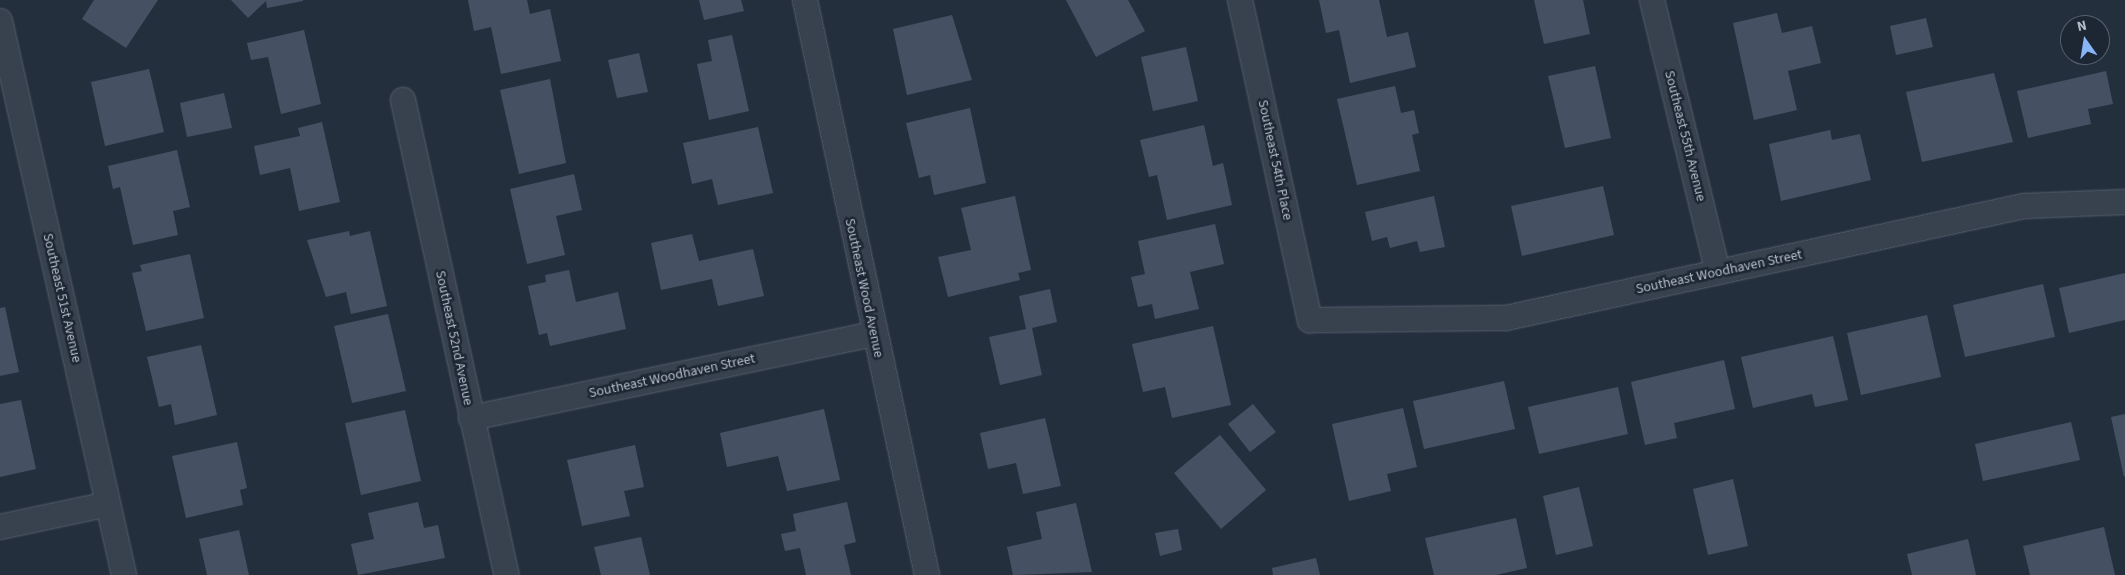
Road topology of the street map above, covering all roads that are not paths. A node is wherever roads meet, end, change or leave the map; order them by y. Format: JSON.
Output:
{"nodes":[{"id":1,"x":805,"y":0,"type":"edge"},
{"id":2,"x":1240,"y":0,"type":"edge"},
{"id":3,"x":1652,"y":0,"type":"edge"},
{"id":4,"x":0,"y":21,"type":"edge"},
{"id":5,"x":403,"y":100,"type":"dead end"},
{"id":6,"x":2125,"y":202,"type":"edge"},
{"id":7,"x":1718,"y":272,"type":"junction"},
{"id":8,"x":1310,"y":320,"type":"joint"},
{"id":9,"x":873,"y":334,"type":"junction"},
{"id":10,"x":471,"y":418,"type":"junction"},
{"id":11,"x":108,"y":504,"type":"junction"},
{"id":12,"x":0,"y":527,"type":"edge"},
{"id":13,"x":124,"y":575,"type":"edge"},
{"id":14,"x":507,"y":575,"type":"edge"},
{"id":15,"x":927,"y":575,"type":"edge"}],
"edges":[{"from":1,"to":9,"type":"street","name":"Southeast Wood Avenue"},
{"from":2,"to":8,"type":"street","name":"Southeast 54th Place"},
{"from":3,"to":7,"type":"street","name":"Southeast 55th Avenue"},
{"from":4,"to":11,"type":"street","name":"Southeast 51st Avenue"},
{"from":5,"to":10,"type":"street","name":"Southeast 52nd Avenue"},
{"from":6,"to":7,"type":"street","name":"Southeast Woodhaven Street"},
{"from":7,"to":8,"type":"street","name":"Southeast Woodhaven Street"},
{"from":9,"to":10,"type":"street","name":"Southeast Woodhaven Street"},
{"from":9,"to":15,"type":"street","name":"Southeast Wood Avenue"},
{"from":10,"to":14,"type":"street","name":"Southeast 52nd Avenue"},
{"from":11,"to":12,"type":"street"},
{"from":11,"to":13,"type":"street","name":"Southeast 51st Avenue"}]}
